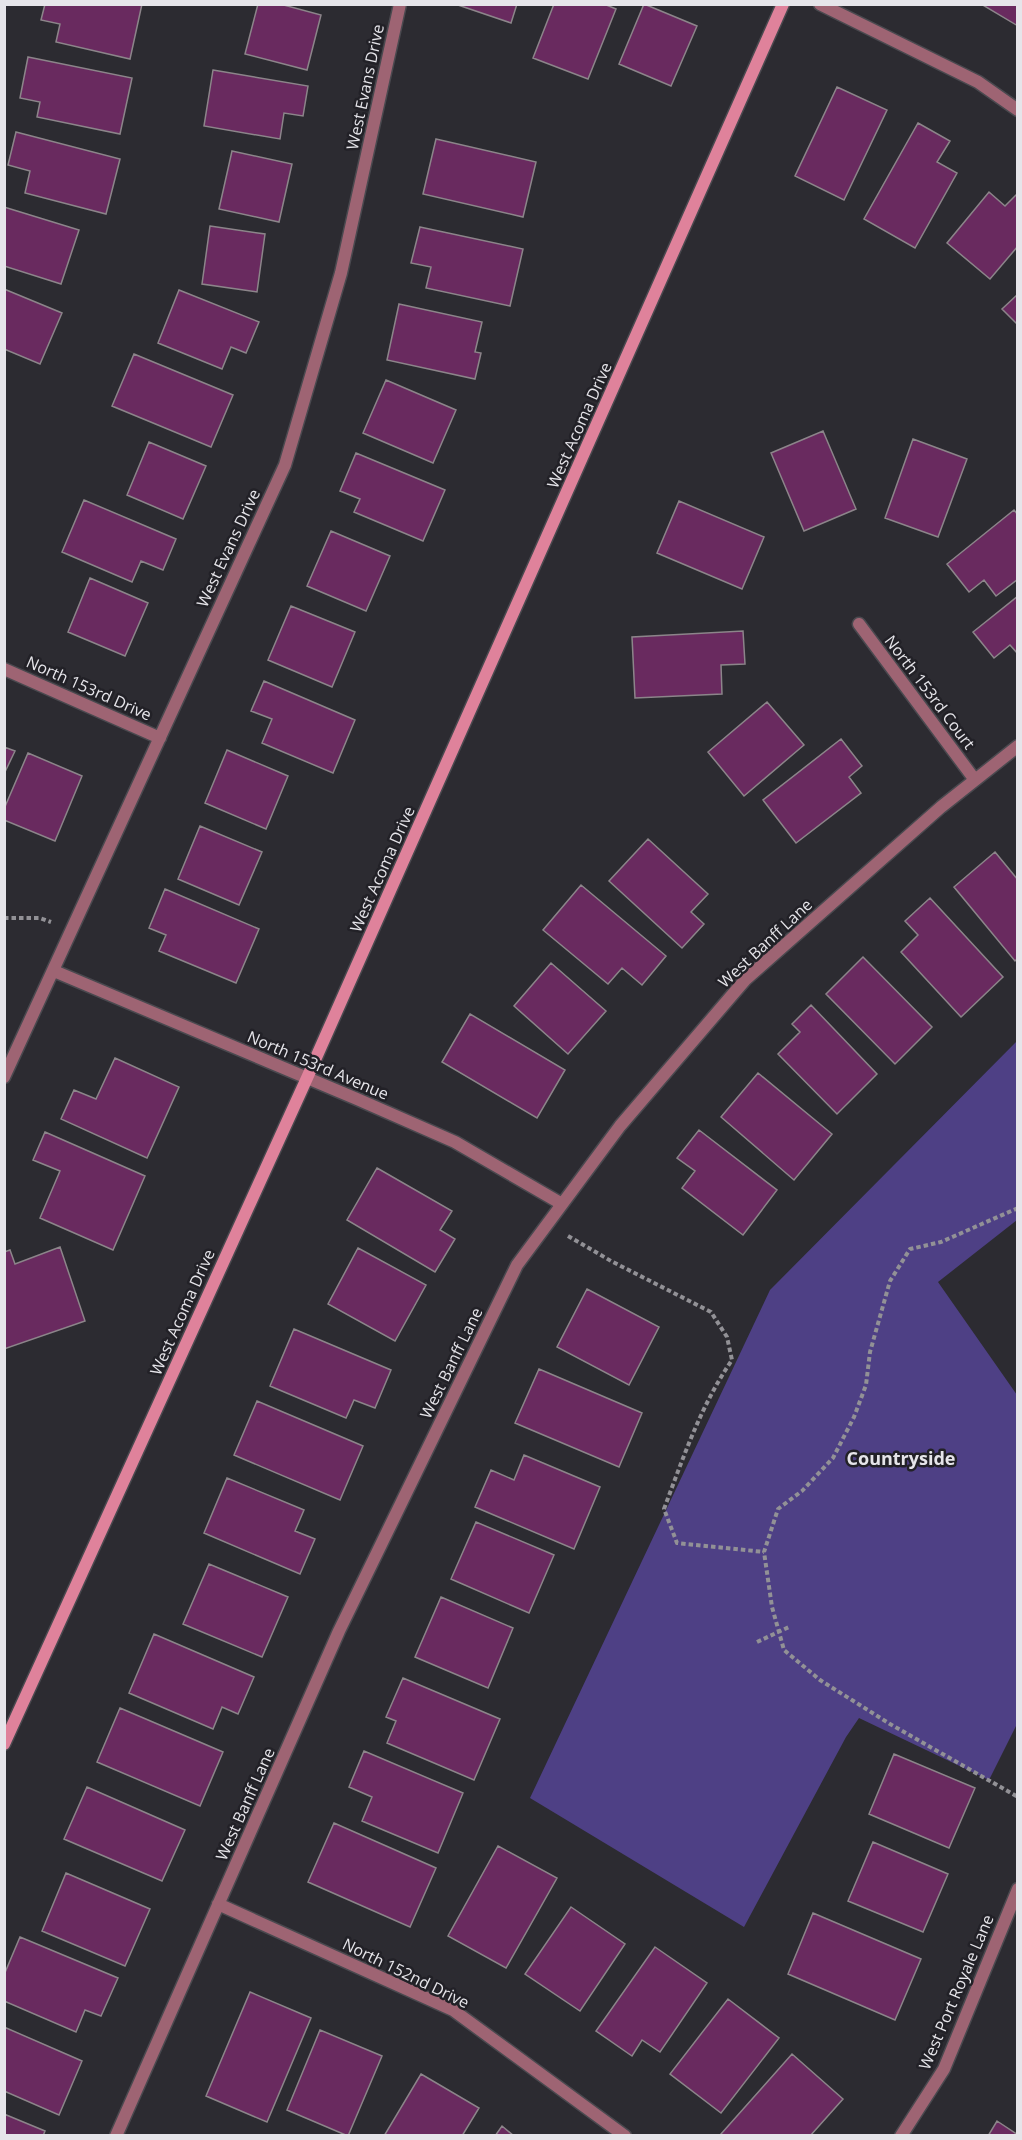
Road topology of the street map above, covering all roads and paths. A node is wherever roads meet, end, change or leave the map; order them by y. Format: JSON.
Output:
{"nodes":[{"id":1,"x":400,"y":4,"type":"edge"},
{"id":2,"x":783,"y":4,"type":"edge"},
{"id":3,"x":820,"y":4,"type":"edge"},
{"id":4,"x":1017,"y":110,"type":"edge"},
{"id":5,"x":859,"y":624,"type":"dead end"},
{"id":6,"x":4,"y":669,"type":"edge"},
{"id":7,"x":160,"y":738,"type":"junction"},
{"id":8,"x":1017,"y":746,"type":"edge"},
{"id":9,"x":975,"y":780,"type":"junction"},
{"id":10,"x":4,"y":918,"type":"edge"},
{"id":11,"x":72,"y":929,"type":"junction"},
{"id":12,"x":54,"y":971,"type":"junction"},
{"id":13,"x":4,"y":1077,"type":"edge"},
{"id":14,"x":307,"y":1078,"type":"junction"},
{"id":15,"x":562,"y":1204,"type":"junction"},
{"id":16,"x":1017,"y":1208,"type":"edge"},
{"id":17,"x":547,"y":1224,"type":"junction"},
{"id":18,"x":764,"y":1552,"type":"junction"},
{"id":19,"x":789,"y":1627,"type":"dead end"},
{"id":20,"x":779,"y":1631,"type":"junction"},
{"id":21,"x":758,"y":1642,"type":"dead end"},
{"id":22,"x":4,"y":1744,"type":"edge"},
{"id":23,"x":1017,"y":1797,"type":"edge"},
{"id":24,"x":1017,"y":1889,"type":"edge"},
{"id":25,"x":218,"y":1904,"type":"junction"},
{"id":26,"x":116,"y":2136,"type":"edge"},
{"id":27,"x":625,"y":2136,"type":"edge"},
{"id":28,"x":901,"y":2136,"type":"edge"}],
"edges":[{"from":1,"to":7,"type":"street","name":"West Evans Drive"},
{"from":2,"to":14,"type":"street","name":"West Acoma Drive"},
{"from":3,"to":4,"type":"street"},
{"from":5,"to":9,"type":"street","name":"North 153rd Court"},
{"from":6,"to":7,"type":"street","name":"North 153rd Drive"},
{"from":7,"to":11,"type":"street","name":"West Evans Drive"},
{"from":8,"to":9,"type":"street","name":"West Banff Lane"},
{"from":9,"to":15,"type":"street","name":"West Banff Lane"},
{"from":10,"to":11,"type":"path"},
{"from":11,"to":12,"type":"street","name":"West Evans Drive"},
{"from":12,"to":13,"type":"street","name":"West Evans Drive"},
{"from":12,"to":14,"type":"street","name":"North 153rd Avenue"},
{"from":14,"to":15,"type":"street","name":"North 153rd Avenue"},
{"from":14,"to":22,"type":"street","name":"West Acoma Drive"},
{"from":15,"to":17,"type":"street","name":"West Banff Lane"},
{"from":16,"to":18,"type":"path"},
{"from":17,"to":18,"type":"path"},
{"from":17,"to":25,"type":"street","name":"West Banff Lane"},
{"from":18,"to":20,"type":"path"},
{"from":19,"to":20,"type":"path"},
{"from":20,"to":21,"type":"path"},
{"from":20,"to":23,"type":"path"},
{"from":24,"to":28,"type":"street","name":"West Port Royale Lane"},
{"from":25,"to":26,"type":"street","name":"West Banff Lane"},
{"from":25,"to":27,"type":"street","name":"North 152nd Drive"}]}
